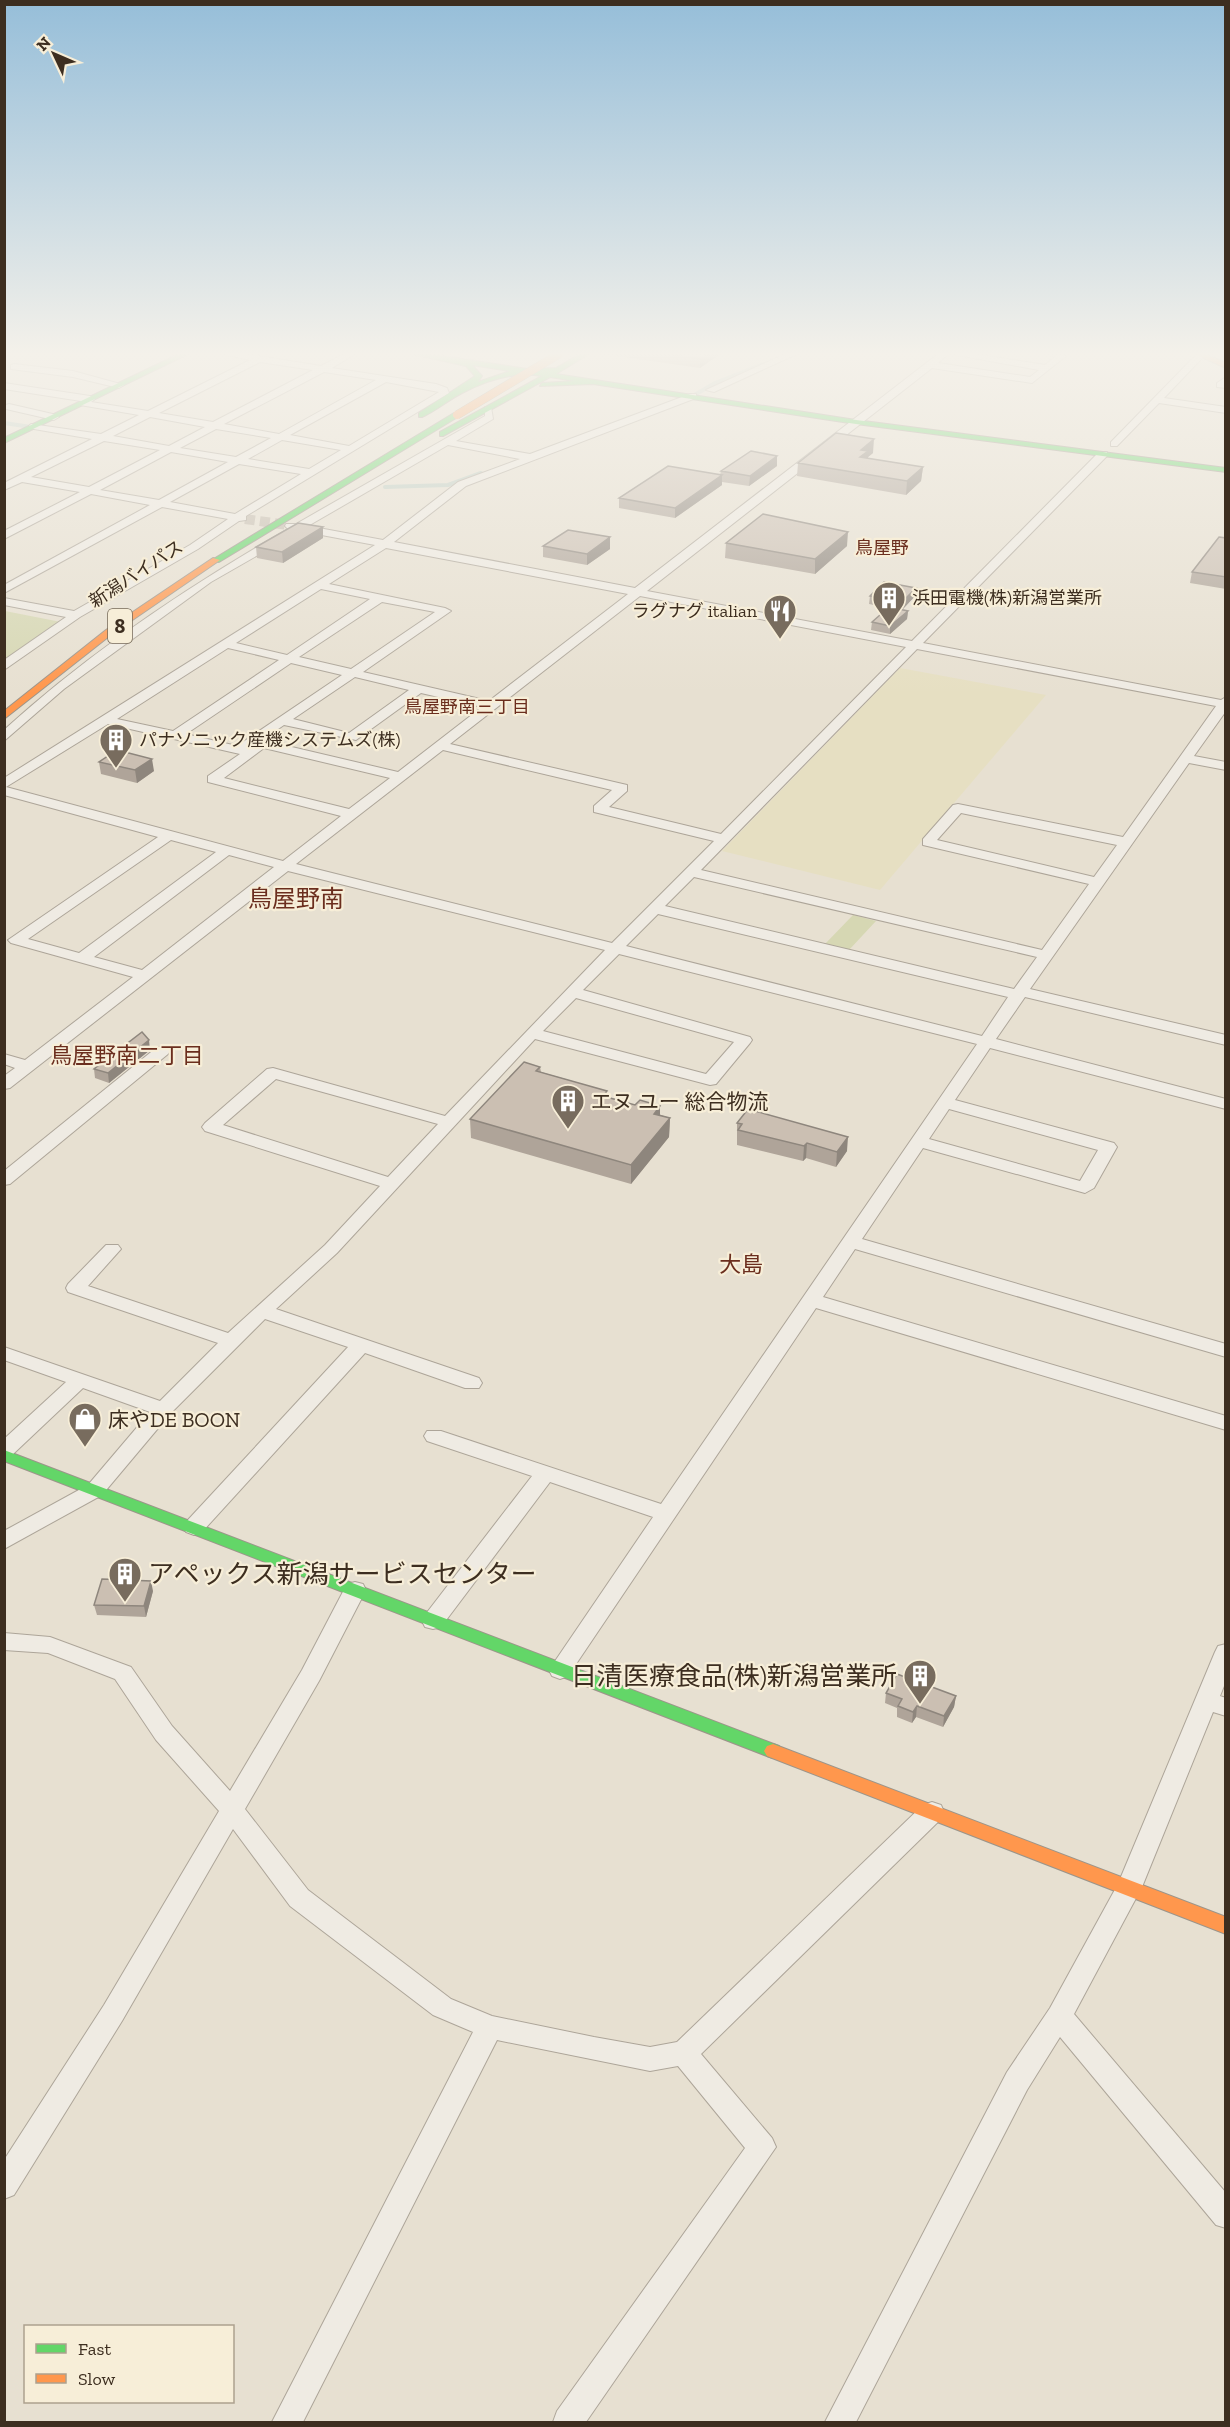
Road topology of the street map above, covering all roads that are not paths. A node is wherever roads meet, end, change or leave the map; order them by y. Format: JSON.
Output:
{"nodes":[{"id":1,"x":43,"y":467,"type":"edge"},
{"id":2,"x":137,"y":467,"type":"edge"},
{"id":3,"x":227,"y":467,"type":"edge"},
{"id":4,"x":277,"y":467,"type":"edge"},
{"id":5,"x":322,"y":467,"type":"edge"},
{"id":6,"x":333,"y":467,"type":"edge"},
{"id":7,"x":355,"y":467,"type":"edge"},
{"id":8,"x":367,"y":467,"type":"edge"},
{"id":9,"x":384,"y":467,"type":"edge"},
{"id":10,"x":400,"y":467,"type":"edge"},
{"id":11,"x":509,"y":467,"type":"edge"},
{"id":12,"x":798,"y":467,"type":"edge"},
{"id":13,"x":1090,"y":467,"type":"edge"},
{"id":14,"x":1205,"y":467,"type":"edge"},
{"id":15,"x":1226,"y":470,"type":"edge"},
{"id":16,"x":312,"y":473,"type":"junction"},
{"id":17,"x":4,"y":475,"type":"edge"},
{"id":18,"x":21,"y":478,"type":"junction"},
{"id":19,"x":4,"y":487,"type":"edge"},
{"id":20,"x":92,"y":491,"type":"junction"},
{"id":21,"x":161,"y":504,"type":"junction"},
{"id":22,"x":241,"y":518,"type":"junction"},
{"id":23,"x":293,"y":526,"type":"junction"},
{"id":24,"x":4,"y":536,"type":"edge"},
{"id":25,"x":386,"y":543,"type":"junction"},
{"id":26,"x":213,"y":546,"type":"junction"},
{"id":27,"x":242,"y":546,"type":"junction"},
{"id":28,"x":318,"y":585,"type":"junction"},
{"id":29,"x":4,"y":590,"type":"edge"},
{"id":30,"x":639,"y":590,"type":"junction"},
{"id":31,"x":380,"y":598,"type":"junction"},
{"id":32,"x":4,"y":601,"type":"edge"},
{"id":33,"x":76,"y":615,"type":"junction"},
{"id":34,"x":100,"y":618,"type":"dead end"},
{"id":35,"x":225,"y":644,"type":"junction"},
{"id":36,"x":917,"y":644,"type":"junction"},
{"id":37,"x":289,"y":660,"type":"junction"},
{"id":38,"x":4,"y":666,"type":"edge"},
{"id":39,"x":353,"y":673,"type":"junction"},
{"id":40,"x":417,"y":690,"type":"junction"},
{"id":41,"x":1225,"y":702,"type":"edge"},
{"id":42,"x":491,"y":705,"type":"junction"},
{"id":43,"x":4,"y":716,"type":"edge"},
{"id":44,"x":106,"y":720,"type":"junction"},
{"id":45,"x":283,"y":721,"type":"junction"},
{"id":46,"x":174,"y":736,"type":"junction"},
{"id":47,"x":4,"y":737,"type":"edge"},
{"id":48,"x":439,"y":745,"type":"junction"},
{"id":49,"x":1185,"y":758,"type":"junction"},
{"id":50,"x":1226,"y":766,"type":"edge"},
{"id":51,"x":400,"y":776,"type":"junction"},
{"id":52,"x":4,"y":784,"type":"edge"},
{"id":53,"x":4,"y":791,"type":"edge"},
{"id":54,"x":351,"y":814,"type":"junction"},
{"id":55,"x":168,"y":836,"type":"junction"},
{"id":56,"x":725,"y":839,"type":"junction"},
{"id":57,"x":1125,"y":842,"type":"junction"},
{"id":58,"x":226,"y":851,"type":"junction"},
{"id":59,"x":284,"y":866,"type":"junction"},
{"id":60,"x":693,"y":872,"type":"junction"},
{"id":61,"x":1098,"y":882,"type":"junction"},
{"id":62,"x":657,"y":909,"type":"junction"},
{"id":63,"x":616,"y":950,"type":"junction"},
{"id":64,"x":1046,"y":955,"type":"junction"},
{"id":65,"x":82,"y":958,"type":"junction"},
{"id":66,"x":144,"y":975,"type":"junction"},
{"id":67,"x":573,"y":992,"type":"junction"},
{"id":68,"x":1020,"y":993,"type":"junction"},
{"id":69,"x":532,"y":1033,"type":"junction"},
{"id":70,"x":1226,"y":1040,"type":"edge"},
{"id":71,"x":988,"y":1043,"type":"junction"},
{"id":72,"x":162,"y":1050,"type":"dead end"},
{"id":73,"x":4,"y":1059,"type":"edge"},
{"id":74,"x":27,"y":1066,"type":"junction"},
{"id":75,"x":4,"y":1084,"type":"edge"},
{"id":76,"x":947,"y":1103,"type":"junction"},
{"id":77,"x":1226,"y":1104,"type":"edge"},
{"id":78,"x":448,"y":1122,"type":"junction"},
{"id":79,"x":920,"y":1142,"type":"junction"},
{"id":80,"x":4,"y":1180,"type":"edge"},
{"id":81,"x":392,"y":1184,"type":"junction"},
{"id":82,"x":851,"y":1242,"type":"junction"},
{"id":83,"x":112,"y":1249,"type":"dead end"},
{"id":84,"x":810,"y":1300,"type":"junction"},
{"id":85,"x":262,"y":1311,"type":"junction"},
{"id":86,"x":231,"y":1341,"type":"junction"},
{"id":87,"x":361,"y":1345,"type":"junction"},
{"id":88,"x":1226,"y":1351,"type":"edge"},
{"id":89,"x":4,"y":1353,"type":"edge"},
{"id":90,"x":80,"y":1380,"type":"junction"},
{"id":91,"x":472,"y":1383,"type":"dead end"},
{"id":92,"x":163,"y":1409,"type":"junction"},
{"id":93,"x":1226,"y":1423,"type":"edge"},
{"id":94,"x":435,"y":1436,"type":"dead end"},
{"id":95,"x":4,"y":1453,"type":"edge"},
{"id":96,"x":546,"y":1473,"type":"junction"},
{"id":97,"x":95,"y":1490,"type":"junction"},
{"id":98,"x":667,"y":1514,"type":"junction"},
{"id":99,"x":194,"y":1527,"type":"junction"},
{"id":100,"x":4,"y":1541,"type":"edge"},
{"id":101,"x":355,"y":1590,"type":"junction"},
{"id":102,"x":433,"y":1621,"type":"junction"},
{"id":103,"x":4,"y":1641,"type":"edge"},
{"id":104,"x":1226,"y":1652,"type":"edge"},
{"id":105,"x":560,"y":1670,"type":"junction"},
{"id":106,"x":1216,"y":1703,"type":"edge"},
{"id":107,"x":231,"y":1808,"type":"junction"},
{"id":108,"x":932,"y":1812,"type":"junction"},
{"id":109,"x":1129,"y":1887,"type":"junction"},
{"id":110,"x":1226,"y":1926,"type":"edge"},
{"id":111,"x":1059,"y":2016,"type":"junction"},
{"id":112,"x":490,"y":2027,"type":"junction"},
{"id":113,"x":684,"y":2053,"type":"junction"},
{"id":114,"x":4,"y":2186,"type":"edge"},
{"id":115,"x":1226,"y":2215,"type":"edge"},
{"id":116,"x":287,"y":2422,"type":"edge"},
{"id":117,"x":568,"y":2422,"type":"edge"},
{"id":118,"x":840,"y":2422,"type":"edge"}],
"edges":[{"from":1,"to":18,"type":"street"},
{"from":2,"to":20,"type":"street"},
{"from":3,"to":21,"type":"street"},
{"from":4,"to":16,"type":"street"},
{"from":5,"to":16,"type":"street"},
{"from":6,"to":26,"type":"main road"},
{"from":7,"to":26,"type":"main road","name":"新潟バイパス","number":"8"},
{"from":8,"to":27,"type":"main road","name":"新潟バイパス","number":"8"},
{"from":9,"to":27,"type":"main road"},
{"from":10,"to":23,"type":"street"},
{"from":11,"to":25,"type":"street"},
{"from":12,"to":30,"type":"street"},
{"from":13,"to":36,"type":"street"},
{"from":14,"to":15,"type":"main road"},
{"from":16,"to":22,"type":"street"},
{"from":17,"to":18,"type":"street"},
{"from":18,"to":19,"type":"street"},
{"from":18,"to":20,"type":"street"},
{"from":20,"to":21,"type":"street"},
{"from":20,"to":24,"type":"street"},
{"from":21,"to":22,"type":"street"},
{"from":21,"to":29,"type":"street"},
{"from":22,"to":33,"type":"street"},
{"from":23,"to":25,"type":"street"},
{"from":23,"to":47,"type":"street"},
{"from":25,"to":28,"type":"street"},
{"from":25,"to":30,"type":"street"},
{"from":26,"to":34,"type":"main road","name":"新潟バイパス","number":"8"},
{"from":27,"to":43,"type":"main road","name":"新潟バイパス","number":"8"},
{"from":28,"to":31,"type":"street"},
{"from":28,"to":35,"type":"street"},
{"from":30,"to":36,"type":"street"},
{"from":30,"to":42,"type":"street"},
{"from":31,"to":37,"type":"street"},
{"from":31,"to":39,"type":"street"},
{"from":32,"to":33,"type":"street"},
{"from":33,"to":38,"type":"street"},
{"from":35,"to":37,"type":"street"},
{"from":35,"to":44,"type":"street"},
{"from":36,"to":41,"type":"street"},
{"from":36,"to":56,"type":"street"},
{"from":37,"to":39,"type":"street"},
{"from":37,"to":46,"type":"street"},
{"from":39,"to":40,"type":"street"},
{"from":39,"to":45,"type":"street"},
{"from":40,"to":42,"type":"street"},
{"from":40,"to":45,"type":"street"},
{"from":41,"to":49,"type":"street"},
{"from":42,"to":48,"type":"street"},
{"from":44,"to":46,"type":"street"},
{"from":44,"to":52,"type":"street"},
{"from":45,"to":46,"type":"street"},
{"from":48,"to":51,"type":"street"},
{"from":48,"to":56,"type":"street"},
{"from":49,"to":50,"type":"street"},
{"from":49,"to":57,"type":"street"},
{"from":51,"to":54,"type":"street"},
{"from":51,"to":54,"type":"street"},
{"from":53,"to":55,"type":"street"},
{"from":54,"to":59,"type":"street"},
{"from":55,"to":58,"type":"street"},
{"from":55,"to":65,"type":"street"},
{"from":56,"to":60,"type":"street"},
{"from":57,"to":61,"type":"street"},
{"from":57,"to":61,"type":"street"},
{"from":58,"to":59,"type":"street"},
{"from":58,"to":65,"type":"street"},
{"from":59,"to":63,"type":"street"},
{"from":59,"to":66,"type":"street"},
{"from":60,"to":62,"type":"street"},
{"from":60,"to":64,"type":"street"},
{"from":61,"to":64,"type":"street"},
{"from":62,"to":63,"type":"street"},
{"from":62,"to":68,"type":"street"},
{"from":63,"to":67,"type":"street"},
{"from":63,"to":71,"type":"street"},
{"from":64,"to":68,"type":"street"},
{"from":65,"to":66,"type":"street"},
{"from":66,"to":74,"type":"street"},
{"from":67,"to":69,"type":"street"},
{"from":67,"to":69,"type":"street"},
{"from":68,"to":70,"type":"street"},
{"from":68,"to":71,"type":"street"},
{"from":69,"to":78,"type":"street"},
{"from":71,"to":76,"type":"street"},
{"from":71,"to":77,"type":"street"},
{"from":72,"to":80,"type":"street"},
{"from":73,"to":74,"type":"street"},
{"from":74,"to":75,"type":"street"},
{"from":76,"to":79,"type":"street"},
{"from":76,"to":79,"type":"street"},
{"from":78,"to":81,"type":"street"},
{"from":78,"to":81,"type":"street"},
{"from":79,"to":82,"type":"street"},
{"from":81,"to":85,"type":"street"},
{"from":82,"to":84,"type":"street"},
{"from":82,"to":88,"type":"street"},
{"from":83,"to":86,"type":"street"},
{"from":84,"to":93,"type":"street"},
{"from":84,"to":98,"type":"street"},
{"from":85,"to":86,"type":"street"},
{"from":85,"to":87,"type":"street"},
{"from":86,"to":92,"type":"street"},
{"from":87,"to":91,"type":"street"},
{"from":87,"to":99,"type":"street"},
{"from":89,"to":90,"type":"street"},
{"from":90,"to":92,"type":"street"},
{"from":90,"to":95,"type":"street"},
{"from":92,"to":97,"type":"street"},
{"from":94,"to":96,"type":"street"},
{"from":95,"to":97,"type":"main road"},
{"from":96,"to":98,"type":"street"},
{"from":96,"to":102,"type":"street"},
{"from":97,"to":99,"type":"main road"},
{"from":97,"to":100,"type":"street"},
{"from":98,"to":105,"type":"street"},
{"from":99,"to":101,"type":"main road"},
{"from":101,"to":102,"type":"main road"},
{"from":101,"to":107,"type":"street"},
{"from":102,"to":105,"type":"main road"},
{"from":103,"to":107,"type":"street"},
{"from":104,"to":106,"type":"street"},
{"from":105,"to":108,"type":"main road"},
{"from":106,"to":109,"type":"street"},
{"from":107,"to":112,"type":"street"},
{"from":107,"to":114,"type":"street"},
{"from":108,"to":109,"type":"main road"},
{"from":108,"to":113,"type":"street"},
{"from":109,"to":110,"type":"main road"},
{"from":109,"to":111,"type":"street"},
{"from":111,"to":115,"type":"street"},
{"from":111,"to":118,"type":"street"},
{"from":112,"to":113,"type":"street"},
{"from":112,"to":116,"type":"street"},
{"from":113,"to":117,"type":"street"}]}
